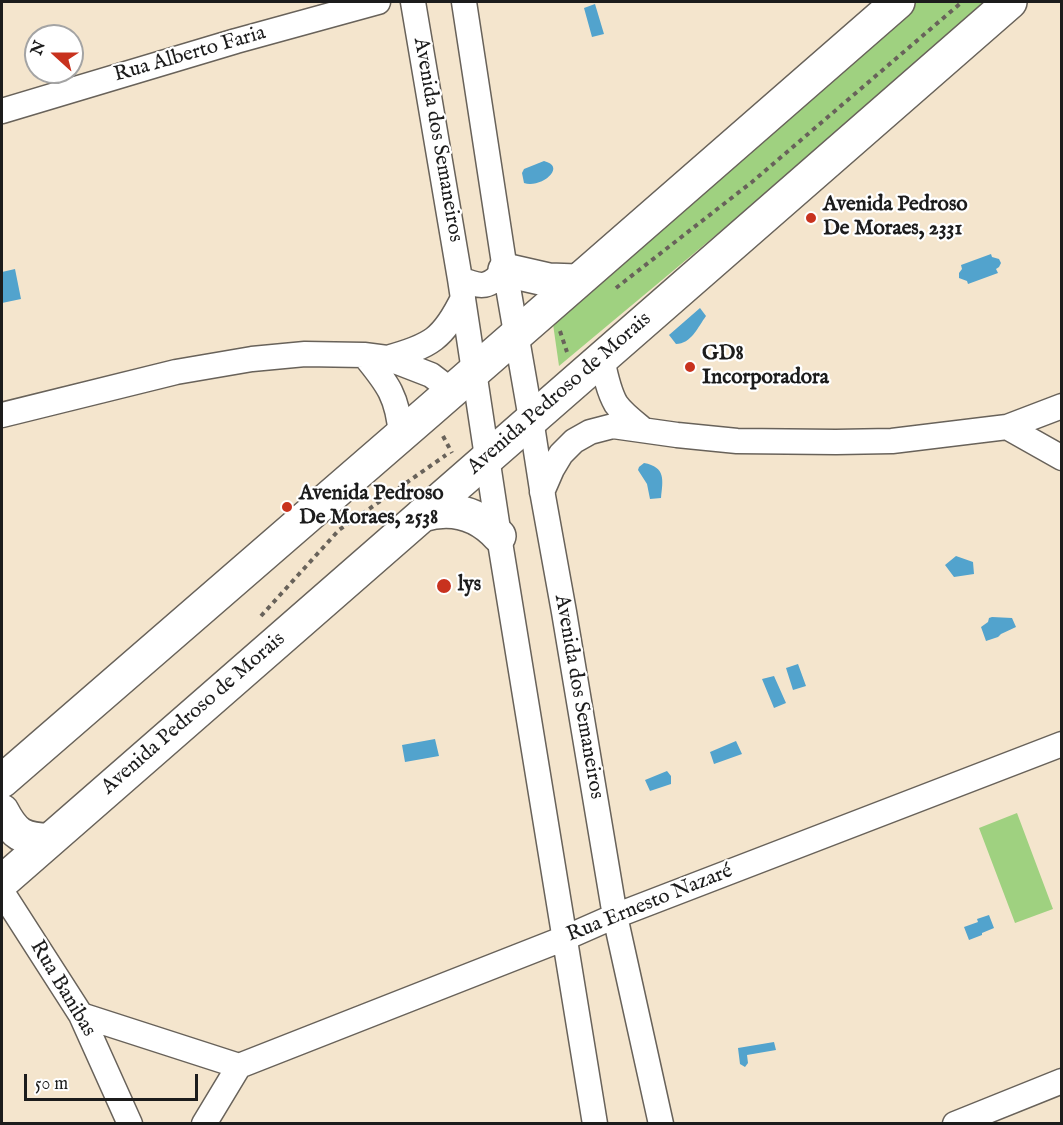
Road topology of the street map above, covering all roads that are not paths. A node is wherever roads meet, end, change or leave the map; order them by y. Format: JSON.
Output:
{"nodes":[{"id":1,"x":378,"y":2,"type":"edge"},
{"id":2,"x":413,"y":2,"type":"edge"},
{"id":3,"x":464,"y":2,"type":"edge"},
{"id":4,"x":898,"y":2,"type":"edge"},
{"id":5,"x":1010,"y":2,"type":"edge"},
{"id":6,"x":2,"y":111,"type":"edge"},
{"id":7,"x":505,"y":270,"type":"junction"},
{"id":8,"x":578,"y":281,"type":"junction"},
{"id":9,"x":461,"y":288,"type":"junction"},
{"id":10,"x":516,"y":335,"type":"junction"},
{"id":11,"x":376,"y":356,"type":"junction"},
{"id":12,"x":602,"y":358,"type":"junction"},
{"id":13,"x":463,"y":382,"type":"junction"},
{"id":14,"x":1062,"y":406,"type":"edge"},
{"id":15,"x":2,"y":414,"type":"edge"},
{"id":16,"x":531,"y":419,"type":"junction"},
{"id":17,"x":1007,"y":427,"type":"junction"},
{"id":18,"x":644,"y":430,"type":"junction"},
{"id":19,"x":401,"y":436,"type":"junction"},
{"id":20,"x":487,"y":458,"type":"junction"},
{"id":21,"x":1062,"y":458,"type":"edge"},
{"id":22,"x":542,"y":492,"type":"junction"},
{"id":23,"x":422,"y":515,"type":"junction"},
{"id":24,"x":499,"y":536,"type":"junction"},
{"id":25,"x":1062,"y":744,"type":"edge"},
{"id":26,"x":2,"y":781,"type":"edge"},
{"id":27,"x":2,"y":811,"type":"edge"},
{"id":28,"x":49,"y":840,"type":"junction"},
{"id":29,"x":2,"y":882,"type":"edge"},
{"id":30,"x":2,"y":892,"type":"edge"},
{"id":31,"x":615,"y":916,"type":"junction"},
{"id":32,"x":565,"y":938,"type":"junction"},
{"id":33,"x":81,"y":1015,"type":"junction"},
{"id":34,"x":239,"y":1066,"type":"junction"},
{"id":35,"x":1062,"y":1081,"type":"edge"},
{"id":36,"x":130,"y":1124,"type":"edge"},
{"id":37,"x":204,"y":1124,"type":"edge"},
{"id":38,"x":595,"y":1124,"type":"edge"},
{"id":39,"x":661,"y":1124,"type":"edge"},
{"id":40,"x":955,"y":1124,"type":"edge"}],
"edges":[{"from":1,"to":6,"type":"street","name":"Rua Alberto Faria"},
{"from":2,"to":9,"type":"street","name":"Avenida dos Semaneiros"},
{"from":3,"to":7,"type":"street","name":"Avenida dos Semaneiros"},
{"from":4,"to":8,"type":"highway"},
{"from":5,"to":12,"type":"highway","name":"Avenida Pedroso de Morais"},
{"from":7,"to":8,"type":"highway"},
{"from":7,"to":9,"type":"street"},
{"from":7,"to":10,"type":"street","name":"Avenida dos Semaneiros"},
{"from":8,"to":10,"type":"highway"},
{"from":9,"to":11,"type":"street"},
{"from":9,"to":13,"type":"street","name":"Avenida dos Semaneiros"},
{"from":10,"to":13,"type":"highway"},
{"from":10,"to":16,"type":"street","name":"Avenida dos Semaneiros"},
{"from":11,"to":13,"type":"street"},
{"from":11,"to":15,"type":"street"},
{"from":11,"to":19,"type":"street"},
{"from":12,"to":16,"type":"highway","name":"Avenida Pedroso de Morais"},
{"from":12,"to":18,"type":"street"},
{"from":13,"to":19,"type":"highway"},
{"from":13,"to":20,"type":"street","name":"Avenida dos Semaneiros"},
{"from":14,"to":17,"type":"street"},
{"from":16,"to":20,"type":"highway","name":"Avenida Pedroso de Morais"},
{"from":16,"to":22,"type":"street","name":"Avenida dos Semaneiros"},
{"from":17,"to":18,"type":"street"},
{"from":17,"to":21,"type":"street"},
{"from":18,"to":22,"type":"street"},
{"from":19,"to":26,"type":"highway"},
{"from":20,"to":23,"type":"highway","name":"Avenida Pedroso de Morais"},
{"from":20,"to":24,"type":"street","name":"Avenida dos Semaneiros"},
{"from":22,"to":31,"type":"street","name":"Avenida dos Semaneiros"},
{"from":23,"to":24,"type":"highway"},
{"from":23,"to":28,"type":"highway","name":"Avenida Pedroso de Morais"},
{"from":24,"to":32,"type":"street","name":"Avenida dos Semaneiros"},
{"from":25,"to":31,"type":"street","name":"Rua Ernesto Nazaré"},
{"from":27,"to":28,"type":"highway"},
{"from":28,"to":29,"type":"highway","name":"Avenida Pedroso de Morais"},
{"from":30,"to":33,"type":"street","name":"Rua Banibas"},
{"from":31,"to":32,"type":"street","name":"Rua Ernesto Nazaré"},
{"from":31,"to":39,"type":"street","name":"Avenida dos Semaneiros"},
{"from":32,"to":34,"type":"street","name":"Rua Ernesto Nazaré"},
{"from":32,"to":38,"type":"street","name":"Avenida dos Semaneiros"},
{"from":33,"to":34,"type":"street"},
{"from":33,"to":36,"type":"street","name":"Rua Banibas"},
{"from":34,"to":37,"type":"street"},
{"from":35,"to":40,"type":"street"}]}
